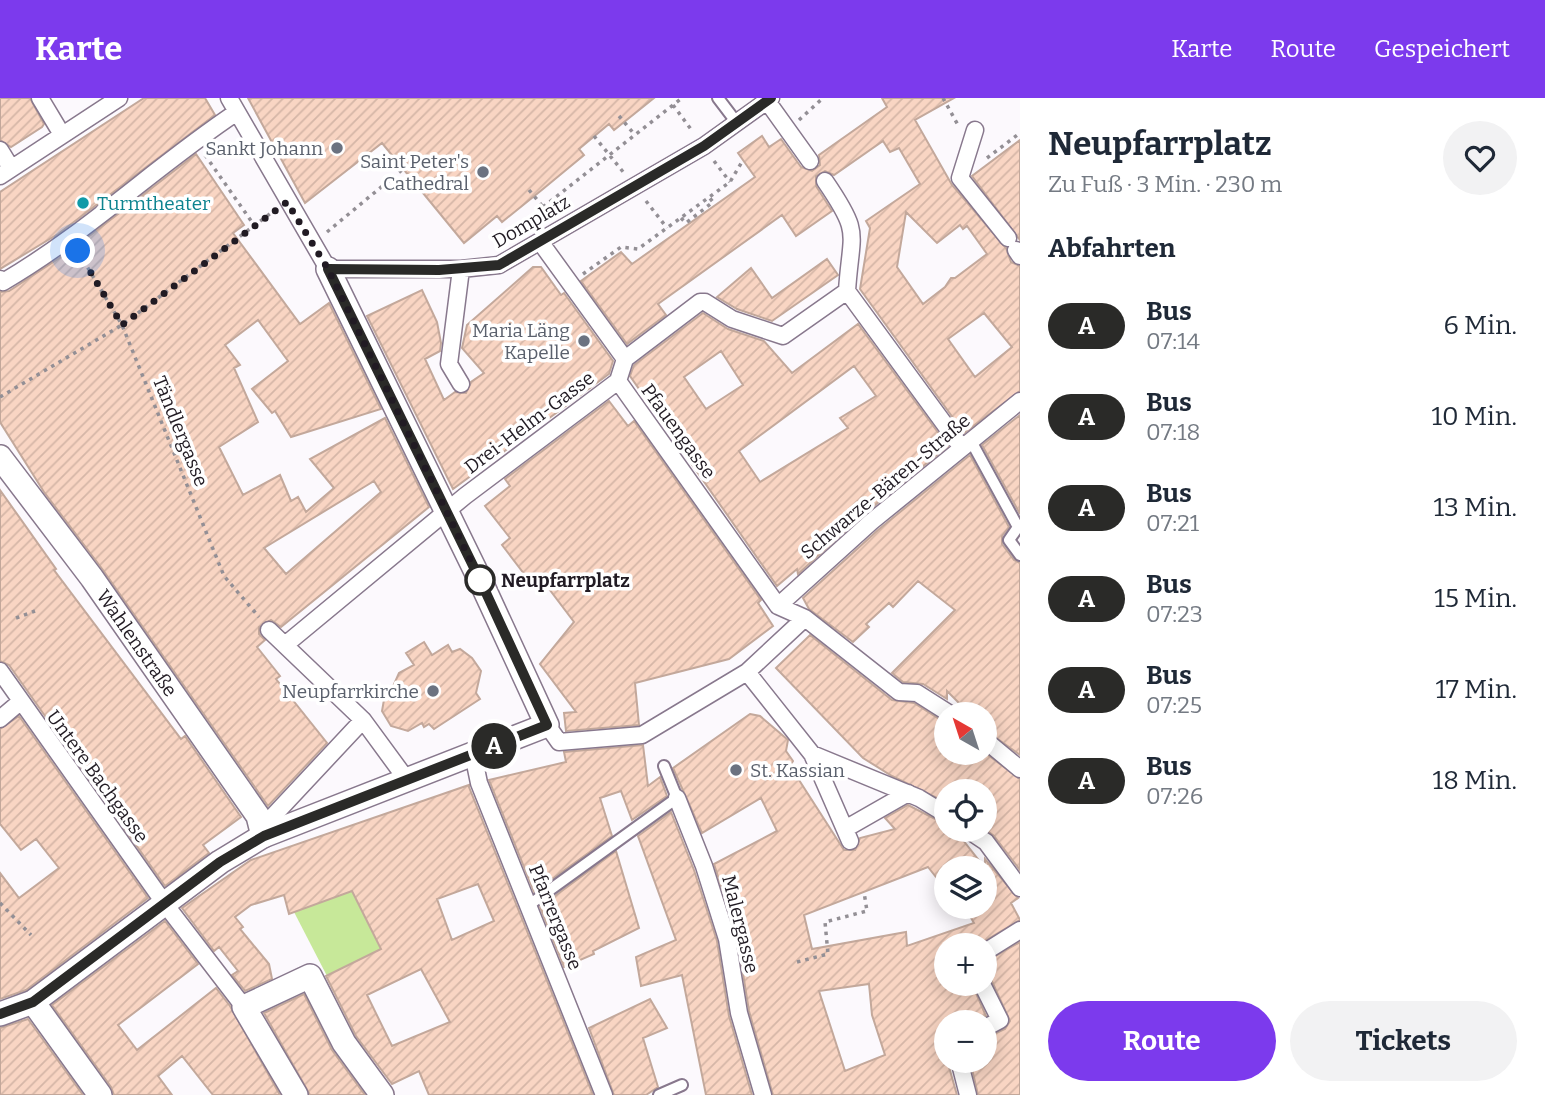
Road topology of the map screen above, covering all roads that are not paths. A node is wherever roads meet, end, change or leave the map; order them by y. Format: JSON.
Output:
{"nodes":[{"id":1,"x":40,"y":98,"type":"edge"},
{"id":2,"x":119,"y":98,"type":"edge"},
{"id":3,"x":718,"y":98,"type":"edge"},
{"id":4,"x":764,"y":103,"type":"edge"},
{"id":5,"x":233,"y":105,"type":"edge"},
{"id":6,"x":737,"y":122,"type":"junction"},
{"id":7,"x":975,"y":130,"type":"dead end"},
{"id":8,"x":61,"y":133,"type":"junction"},
{"id":9,"x":0,"y":150,"type":"edge"},
{"id":10,"x":810,"y":161,"type":"dead end"},
{"id":11,"x":5,"y":172,"type":"edge"},
{"id":12,"x":825,"y":181,"type":"dead end"},
{"id":13,"x":541,"y":243,"type":"junction"},
{"id":14,"x":1015,"y":248,"type":"edge"},
{"id":15,"x":328,"y":269,"type":"junction"},
{"id":16,"x":461,"y":269,"type":"junction"},
{"id":17,"x":0,"y":279,"type":"edge"},
{"id":18,"x":848,"y":291,"type":"junction"},
{"id":19,"x":625,"y":359,"type":"junction"},
{"id":20,"x":618,"y":381,"type":"junction"},
{"id":21,"x":461,"y":384,"type":"dead end"},
{"id":22,"x":1020,"y":401,"type":"edge"},
{"id":23,"x":966,"y":444,"type":"junction"},
{"id":24,"x":0,"y":457,"type":"edge"},
{"id":25,"x":444,"y":506,"type":"junction"},
{"id":26,"x":1020,"y":555,"type":"edge"},
{"id":27,"x":778,"y":606,"type":"junction"},
{"id":28,"x":805,"y":618,"type":"junction"},
{"id":29,"x":269,"y":630,"type":"road end"},
{"id":30,"x":285,"y":645,"type":"junction"},
{"id":31,"x":0,"y":671,"type":"edge"},
{"id":32,"x":747,"y":672,"type":"junction"},
{"id":33,"x":20,"y":702,"type":"junction"},
{"id":34,"x":934,"y":704,"type":"edge"},
{"id":35,"x":0,"y":719,"type":"edge"},
{"id":36,"x":363,"y":720,"type":"junction"},
{"id":37,"x":547,"y":725,"type":"junction"},
{"id":38,"x":998,"y":751,"type":"edge"},
{"id":39,"x":473,"y":754,"type":"junction"},
{"id":40,"x":812,"y":754,"type":"junction"},
{"id":41,"x":664,"y":766,"type":"dead end"},
{"id":42,"x":1020,"y":769,"type":"edge"},
{"id":43,"x":407,"y":780,"type":"junction"},
{"id":44,"x":914,"y":795,"type":"junction"},
{"id":45,"x":677,"y":798,"type":"junction"},
{"id":46,"x":934,"y":807,"type":"edge"},
{"id":47,"x":262,"y":833,"type":"junction"},
{"id":48,"x":986,"y":842,"type":"edge"},
{"id":49,"x":1020,"y":888,"type":"edge"},
{"id":50,"x":165,"y":904,"type":"junction"},
{"id":51,"x":529,"y":905,"type":"junction"},
{"id":52,"x":1020,"y":930,"type":"edge"},
{"id":53,"x":997,"y":944,"type":"edge"},
{"id":54,"x":33,"y":1002,"type":"junction"},
{"id":55,"x":244,"y":1007,"type":"junction"},
{"id":56,"x":0,"y":1014,"type":"edge"},
{"id":57,"x":962,"y":1073,"type":"edge"},
{"id":58,"x":682,"y":1085,"type":"dead end"},
{"id":59,"x":381,"y":1094,"type":"edge"},
{"id":60,"x":100,"y":1095,"type":"edge"},
{"id":61,"x":296,"y":1095,"type":"edge"},
{"id":62,"x":604,"y":1095,"type":"edge"},
{"id":63,"x":659,"y":1095,"type":"edge"},
{"id":64,"x":763,"y":1095,"type":"edge"},
{"id":65,"x":968,"y":1095,"type":"edge"}],
"edges":[{"from":1,"to":8,"type":"street"},
{"from":2,"to":8,"type":"street"},
{"from":3,"to":6,"type":"lane"},
{"from":4,"to":6,"type":"street","name":"Domplatz"},
{"from":4,"to":10,"type":"street"},
{"from":5,"to":15,"type":"street"},
{"from":5,"to":17,"type":"street"},
{"from":6,"to":13,"type":"street","name":"Domplatz"},
{"from":7,"to":14,"type":"street"},
{"from":8,"to":11,"type":"street"},
{"from":9,"to":11,"type":"street"},
{"from":12,"to":18,"type":"street"},
{"from":13,"to":16,"type":"street","name":"Domplatz"},
{"from":13,"to":19,"type":"street"},
{"from":15,"to":16,"type":"street","name":"Domplatz"},
{"from":15,"to":25,"type":"street"},
{"from":16,"to":21,"type":"street"},
{"from":18,"to":19,"type":"street"},
{"from":18,"to":23,"type":"street"},
{"from":19,"to":20,"type":"street","name":"Pfauengasse"},
{"from":20,"to":25,"type":"street","name":"Drei-Helm-Gasse"},
{"from":20,"to":27,"type":"street","name":"Pfauengasse"},
{"from":22,"to":23,"type":"street","name":"Schwarze-Bären-Straße"},
{"from":23,"to":26,"type":"lane"},
{"from":23,"to":27,"type":"street","name":"Schwarze-Bären-Straße"},
{"from":24,"to":47,"type":"street","name":"Wahlenstraße"},
{"from":25,"to":30,"type":"street"},
{"from":25,"to":37,"type":"street"},
{"from":27,"to":28,"type":"street"},
{"from":28,"to":32,"type":"street"},
{"from":28,"to":34,"type":"street"},
{"from":29,"to":30,"type":"street"},
{"from":30,"to":36,"type":"street"},
{"from":31,"to":33,"type":"street","name":"Untere Bachgasse"},
{"from":32,"to":37,"type":"street"},
{"from":32,"to":40,"type":"street"},
{"from":33,"to":35,"type":"street"},
{"from":33,"to":50,"type":"street","name":"Untere Bachgasse"},
{"from":36,"to":43,"type":"street"},
{"from":36,"to":47,"type":"street"},
{"from":37,"to":39,"type":"street"},
{"from":38,"to":42,"type":"street"},
{"from":39,"to":43,"type":"street"},
{"from":39,"to":51,"type":"street","name":"Pfarrergasse"},
{"from":40,"to":44,"type":"street"},
{"from":40,"to":44,"type":"street"},
{"from":41,"to":45,"type":"lane","name":"Malergasse"},
{"from":43,"to":47,"type":"street"},
{"from":44,"to":46,"type":"street"},
{"from":45,"to":51,"type":"lane"},
{"from":45,"to":64,"type":"street","name":"Malergasse"},
{"from":47,"to":50,"type":"street"},
{"from":48,"to":49,"type":"street"},
{"from":50,"to":54,"type":"street"},
{"from":50,"to":55,"type":"street","name":"Untere Bachgasse"},
{"from":51,"to":62,"type":"street","name":"Pfarrergasse"},
{"from":52,"to":53,"type":"street"},
{"from":54,"to":56,"type":"street"},
{"from":54,"to":60,"type":"street"},
{"from":55,"to":59,"type":"street"},
{"from":55,"to":61,"type":"street"},
{"from":57,"to":65,"type":"street"},
{"from":58,"to":63,"type":"lane"}]}
